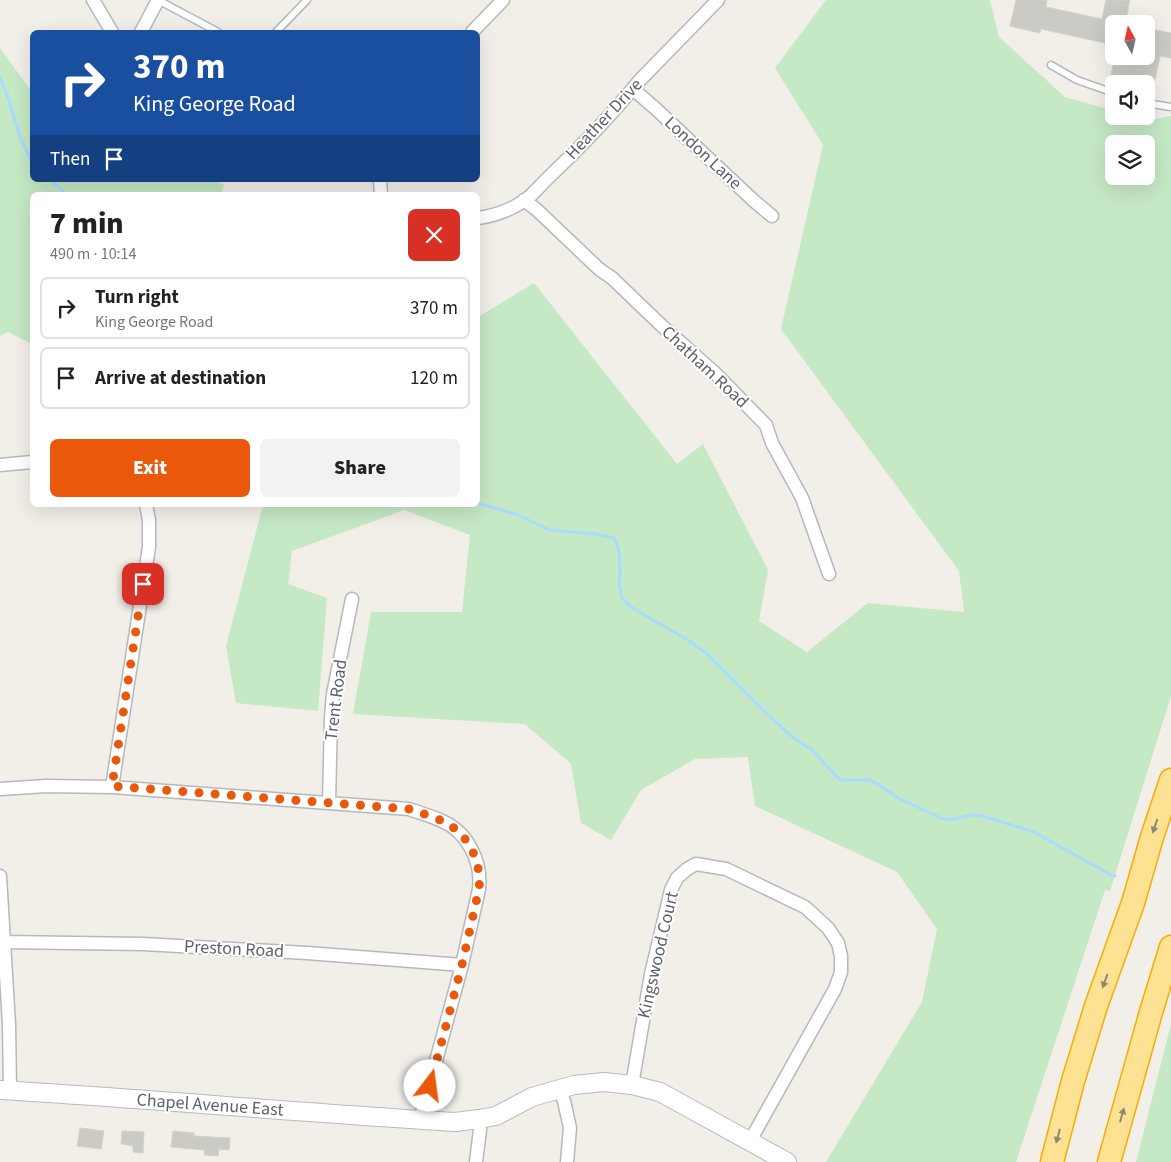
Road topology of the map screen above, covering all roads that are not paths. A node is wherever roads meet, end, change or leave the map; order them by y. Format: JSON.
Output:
{"nodes":[{"id":1,"x":93,"y":0,"type":"edge"},
{"id":2,"x":158,"y":0,"type":"edge"},
{"id":3,"x":308,"y":0,"type":"edge"},
{"id":4,"x":503,"y":0,"type":"edge"},
{"id":5,"x":718,"y":0,"type":"edge"},
{"id":6,"x":111,"y":30,"type":"edge"},
{"id":7,"x":143,"y":30,"type":"edge"},
{"id":8,"x":214,"y":30,"type":"edge"},
{"id":9,"x":278,"y":30,"type":"edge"},
{"id":10,"x":474,"y":30,"type":"edge"},
{"id":11,"x":1051,"y":65,"type":"dead end"},
{"id":12,"x":633,"y":89,"type":"junction"},
{"id":13,"x":1105,"y":90,"type":"edge"},
{"id":14,"x":1155,"y":104,"type":"edge"},
{"id":15,"x":1171,"y":107,"type":"edge"},
{"id":16,"x":524,"y":200,"type":"junction"},
{"id":17,"x":772,"y":216,"type":"dead end"},
{"id":18,"x":480,"y":218,"type":"edge"},
{"id":19,"x":30,"y":462,"type":"edge"},
{"id":20,"x":0,"y":465,"type":"edge"},
{"id":21,"x":146,"y":507,"type":"edge"},
{"id":22,"x":829,"y":574,"type":"dead end"},
{"id":23,"x":352,"y":599,"type":"dead end"},
{"id":24,"x":1171,"y":780,"type":"edge"},
{"id":25,"x":112,"y":786,"type":"junction"},
{"id":26,"x":0,"y":789,"type":"edge"},
{"id":27,"x":329,"y":802,"type":"junction"},
{"id":28,"x":0,"y":876,"type":"edge"},
{"id":29,"x":5,"y":942,"type":"junction"},
{"id":30,"x":1171,"y":947,"type":"edge"},
{"id":31,"x":462,"y":965,"type":"junction"},
{"id":32,"x":632,"y":1085,"type":"junction"},
{"id":33,"x":559,"y":1088,"type":"junction"},
{"id":34,"x":5,"y":1090,"type":"edge"},
{"id":35,"x":479,"y":1119,"type":"junction"},
{"id":36,"x":420,"y":1120,"type":"junction"},
{"id":37,"x":750,"y":1141,"type":"junction"},
{"id":38,"x":476,"y":1162,"type":"edge"},
{"id":39,"x":567,"y":1162,"type":"edge"},
{"id":40,"x":787,"y":1162,"type":"edge"},
{"id":41,"x":1052,"y":1162,"type":"edge"},
{"id":42,"x":1110,"y":1162,"type":"edge"}],
"edges":[{"from":1,"to":6,"type":"street"},
{"from":2,"to":7,"type":"street"},
{"from":2,"to":8,"type":"lane"},
{"from":3,"to":9,"type":"lane"},
{"from":4,"to":10,"type":"street"},
{"from":5,"to":12,"type":"street","name":"Heather Drive"},
{"from":11,"to":13,"type":"lane"},
{"from":12,"to":16,"type":"street","name":"Heather Drive"},
{"from":12,"to":17,"type":"street","name":"London Lane"},
{"from":14,"to":15,"type":"lane"},
{"from":16,"to":18,"type":"street","name":"Heather Drive"},
{"from":16,"to":22,"type":"street","name":"Chatham Road"},
{"from":19,"to":20,"type":"street"},
{"from":21,"to":25,"type":"street"},
{"from":23,"to":27,"type":"street","name":"Trent Road"},
{"from":24,"to":41,"type":"highway","one_way":true},
{"from":25,"to":26,"type":"street"},
{"from":25,"to":27,"type":"street"},
{"from":27,"to":31,"type":"street"},
{"from":28,"to":29,"type":"street"},
{"from":29,"to":31,"type":"street","name":"Preston Road"},
{"from":29,"to":34,"type":"street"},
{"from":42,"to":30,"type":"highway","one_way":true},
{"from":31,"to":36,"type":"street"},
{"from":32,"to":33,"type":"street"},
{"from":32,"to":37,"type":"street"},
{"from":32,"to":37,"type":"street","name":"Kingswood Court"},
{"from":33,"to":35,"type":"street"},
{"from":33,"to":39,"type":"street"},
{"from":34,"to":36,"type":"street","name":"Chapel Avenue East"},
{"from":35,"to":36,"type":"street","name":"Chapel Avenue East"},
{"from":35,"to":38,"type":"street"},
{"from":37,"to":40,"type":"street"}]}
